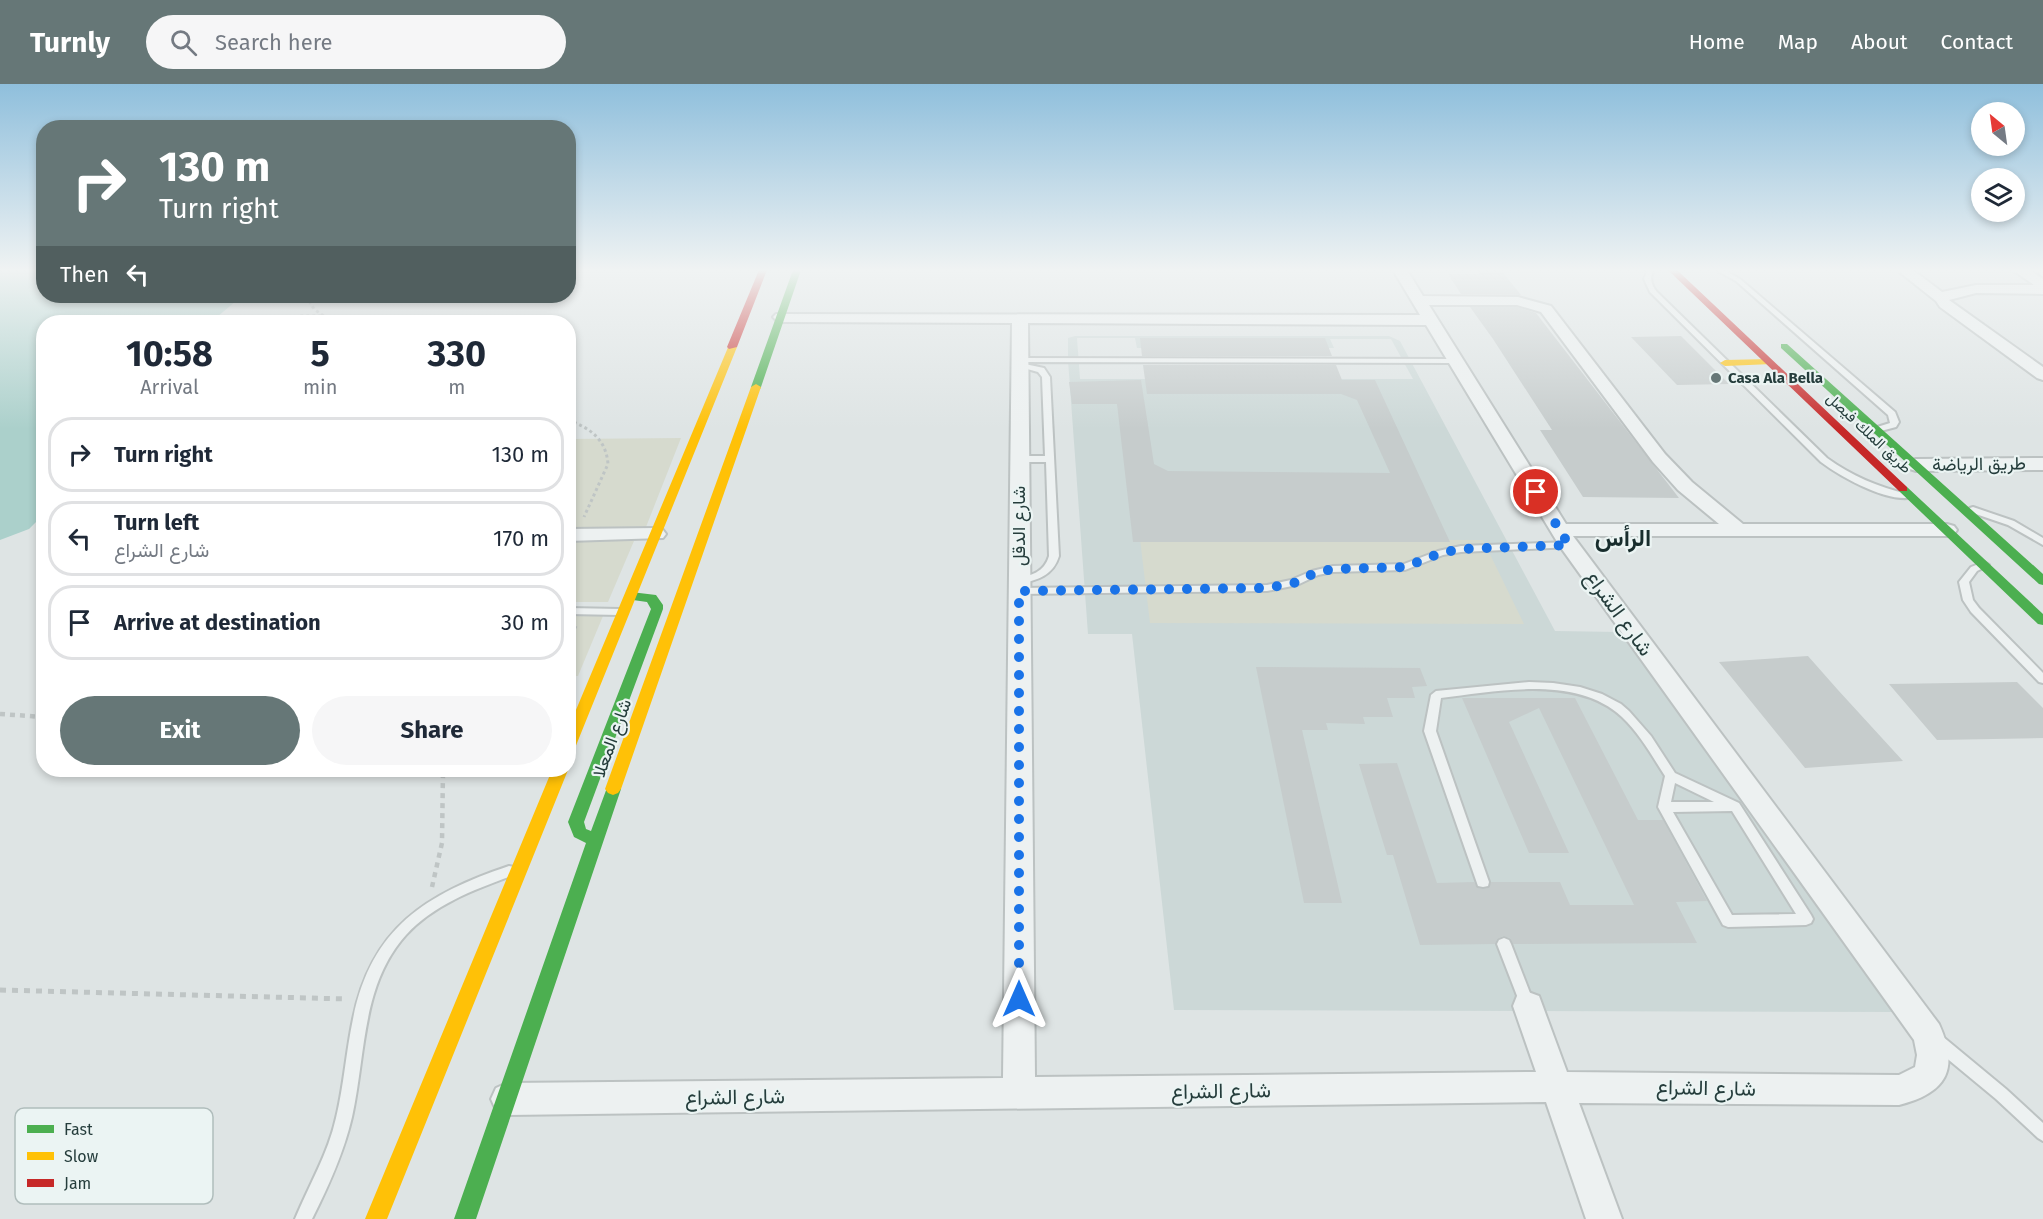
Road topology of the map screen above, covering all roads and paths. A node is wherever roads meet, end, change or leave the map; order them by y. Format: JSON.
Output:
{"nodes":[{"id":1,"x":742,"y":323,"type":"edge"},
{"id":2,"x":779,"y":323,"type":"edge"},
{"id":3,"x":1020,"y":323,"type":"edge"},
{"id":4,"x":1432,"y":323,"type":"edge"},
{"id":5,"x":1557,"y":323,"type":"edge"},
{"id":6,"x":1685,"y":323,"type":"edge"},
{"id":7,"x":1728,"y":323,"type":"edge"},
{"id":8,"x":1788,"y":323,"type":"edge"},
{"id":9,"x":1971,"y":323,"type":"edge"},
{"id":10,"x":1805,"y":338,"type":"junction"},
{"id":11,"x":1454,"y":361,"type":"junction"},
{"id":12,"x":1769,"y":362,"type":"junction"},
{"id":13,"x":1020,"y":363,"type":"junction"},
{"id":14,"x":1725,"y":363,"type":"junction"},
{"id":15,"x":2043,"y":375,"type":"edge"},
{"id":16,"x":576,"y":423,"type":"edge"},
{"id":17,"x":1877,"y":430,"type":"junction"},
{"id":18,"x":1019,"y":459,"type":"junction"},
{"id":19,"x":1050,"y":459,"type":"junction"},
{"id":20,"x":2043,"y":464,"type":"edge"},
{"id":21,"x":1916,"y":465,"type":"junction"},
{"id":22,"x":1912,"y":497,"type":"junction"},
{"id":23,"x":1962,"y":507,"type":"junction"},
{"id":24,"x":576,"y":529,"type":"edge"},
{"id":25,"x":1947,"y":530,"type":"junction"},
{"id":26,"x":1739,"y":531,"type":"junction"},
{"id":27,"x":656,"y":534,"type":"junction"},
{"id":28,"x":576,"y":535,"type":"edge"},
{"id":29,"x":1564,"y":537,"type":"junction"},
{"id":30,"x":2043,"y":542,"type":"edge"},
{"id":31,"x":1984,"y":565,"type":"junction"},
{"id":32,"x":2043,"y":581,"type":"edge"},
{"id":33,"x":1019,"y":586,"type":"junction"},
{"id":34,"x":630,"y":596,"type":"junction"},
{"id":35,"x":576,"y":611,"type":"edge"},
{"id":36,"x":624,"y":612,"type":"junction"},
{"id":37,"x":2043,"y":621,"type":"edge"},
{"id":38,"x":2043,"y":679,"type":"edge"},
{"id":39,"x":0,"y":714,"type":"edge"},
{"id":40,"x":36,"y":716,"type":"edge"},
{"id":41,"x":576,"y":729,"type":"edge"},
{"id":42,"x":1671,"y":776,"type":"junction"},
{"id":43,"x":443,"y":777,"type":"edge"},
{"id":44,"x":557,"y":777,"type":"edge"},
{"id":45,"x":1735,"y":806,"type":"junction"},
{"id":46,"x":1664,"y":807,"type":"junction"},
{"id":47,"x":595,"y":840,"type":"junction"},
{"id":48,"x":520,"y":866,"type":"junction"},
{"id":49,"x":1483,"y":882,"type":"dead end"},
{"id":50,"x":422,"y":913,"type":"junction"},
{"id":51,"x":1504,"y":944,"type":"dead end"},
{"id":52,"x":0,"y":990,"type":"edge"},
{"id":53,"x":363,"y":1000,"type":"junction"},
{"id":54,"x":1528,"y":1006,"type":"joint"},
{"id":55,"x":1928,"y":1034,"type":"junction"},
{"id":56,"x":1556,"y":1087,"type":"junction"},
{"id":57,"x":1019,"y":1093,"type":"junction"},
{"id":58,"x":507,"y":1099,"type":"junction"},
{"id":59,"x":2043,"y":1133,"type":"edge"},
{"id":60,"x":303,"y":1219,"type":"edge"},
{"id":61,"x":376,"y":1219,"type":"edge"},
{"id":62,"x":465,"y":1219,"type":"edge"},
{"id":63,"x":1604,"y":1219,"type":"edge"}],
"edges":[{"from":1,"to":27,"type":"street","name":"شارع المعلا"},
{"from":2,"to":47,"type":"street","name":"شارع المعلا"},
{"from":3,"to":13,"type":"street","name":"شارع الدقل"},
{"from":4,"to":11,"type":"street","name":"شارع الشراع"},
{"from":5,"to":26,"type":"street"},
{"from":6,"to":14,"type":"lane"},
{"from":7,"to":12,"type":"street","name":"طريق الملك فيصل"},
{"from":8,"to":10,"type":"lane"},
{"from":9,"to":15,"type":"street"},
{"from":10,"to":17,"type":"lane"},
{"from":10,"to":17,"type":"street","name":"طريق الملك فيصل"},
{"from":11,"to":13,"type":"lane"},
{"from":11,"to":29,"type":"street","name":"شارع الشراع"},
{"from":12,"to":14,"type":"street"},
{"from":12,"to":22,"type":"street","name":"طريق الملك فيصل"},
{"from":13,"to":18,"type":"street","name":"شارع الدقل"},
{"from":13,"to":19,"type":"lane"},
{"from":14,"to":22,"type":"lane"},
{"from":16,"to":24,"type":"path"},
{"from":17,"to":21,"type":"street","name":"طريق الملك فيصل"},
{"from":18,"to":19,"type":"lane"},
{"from":18,"to":33,"type":"street","name":"شارع الدقل"},
{"from":19,"to":33,"type":"lane"},
{"from":20,"to":21,"type":"street","name":"طريق الرياضة"},
{"from":21,"to":23,"type":"street","name":"طريق الملك فيصل"},
{"from":22,"to":25,"type":"street","name":"طريق الملك فيصل"},
{"from":23,"to":30,"type":"lane"},
{"from":23,"to":32,"type":"street","name":"طريق الملك فيصل"},
{"from":25,"to":26,"type":"street"},
{"from":25,"to":31,"type":"street","name":"طريق الملك فيصل"},
{"from":26,"to":29,"type":"street"},
{"from":27,"to":28,"type":"street"},
{"from":27,"to":34,"type":"street","name":"شارع المعلا"},
{"from":29,"to":33,"type":"lane"},
{"from":29,"to":55,"type":"street","name":"شارع الشراع"},
{"from":31,"to":37,"type":"street","name":"طريق الملك فيصل"},
{"from":31,"to":38,"type":"lane"},
{"from":33,"to":57,"type":"street","name":"شارع الدقل"},
{"from":34,"to":36,"type":"street","name":"شارع المعلا"},
{"from":34,"to":47,"type":"street"},
{"from":35,"to":36,"type":"lane"},
{"from":36,"to":41,"type":"street","name":"شارع المعلا"},
{"from":39,"to":40,"type":"path"},
{"from":42,"to":45,"type":"lane"},
{"from":42,"to":46,"type":"lane"},
{"from":42,"to":49,"type":"lane"},
{"from":43,"to":50,"type":"path"},
{"from":44,"to":48,"type":"street"},
{"from":45,"to":46,"type":"lane"},
{"from":45,"to":46,"type":"lane"},
{"from":47,"to":58,"type":"street","name":"شارع المعلا"},
{"from":48,"to":50,"type":"lane"},
{"from":48,"to":61,"type":"street"},
{"from":50,"to":53,"type":"lane"},
{"from":51,"to":54,"type":"lane"},
{"from":52,"to":53,"type":"path"},
{"from":53,"to":60,"type":"lane"},
{"from":54,"to":56,"type":"street"},
{"from":55,"to":56,"type":"street","name":"شارع الشراع"},
{"from":55,"to":59,"type":"lane"},
{"from":56,"to":57,"type":"street","name":"شارع الشراع"},
{"from":56,"to":63,"type":"street"},
{"from":57,"to":58,"type":"street","name":"شارع الشراع"},
{"from":58,"to":62,"type":"street","name":"شارع المعلا"}]}
